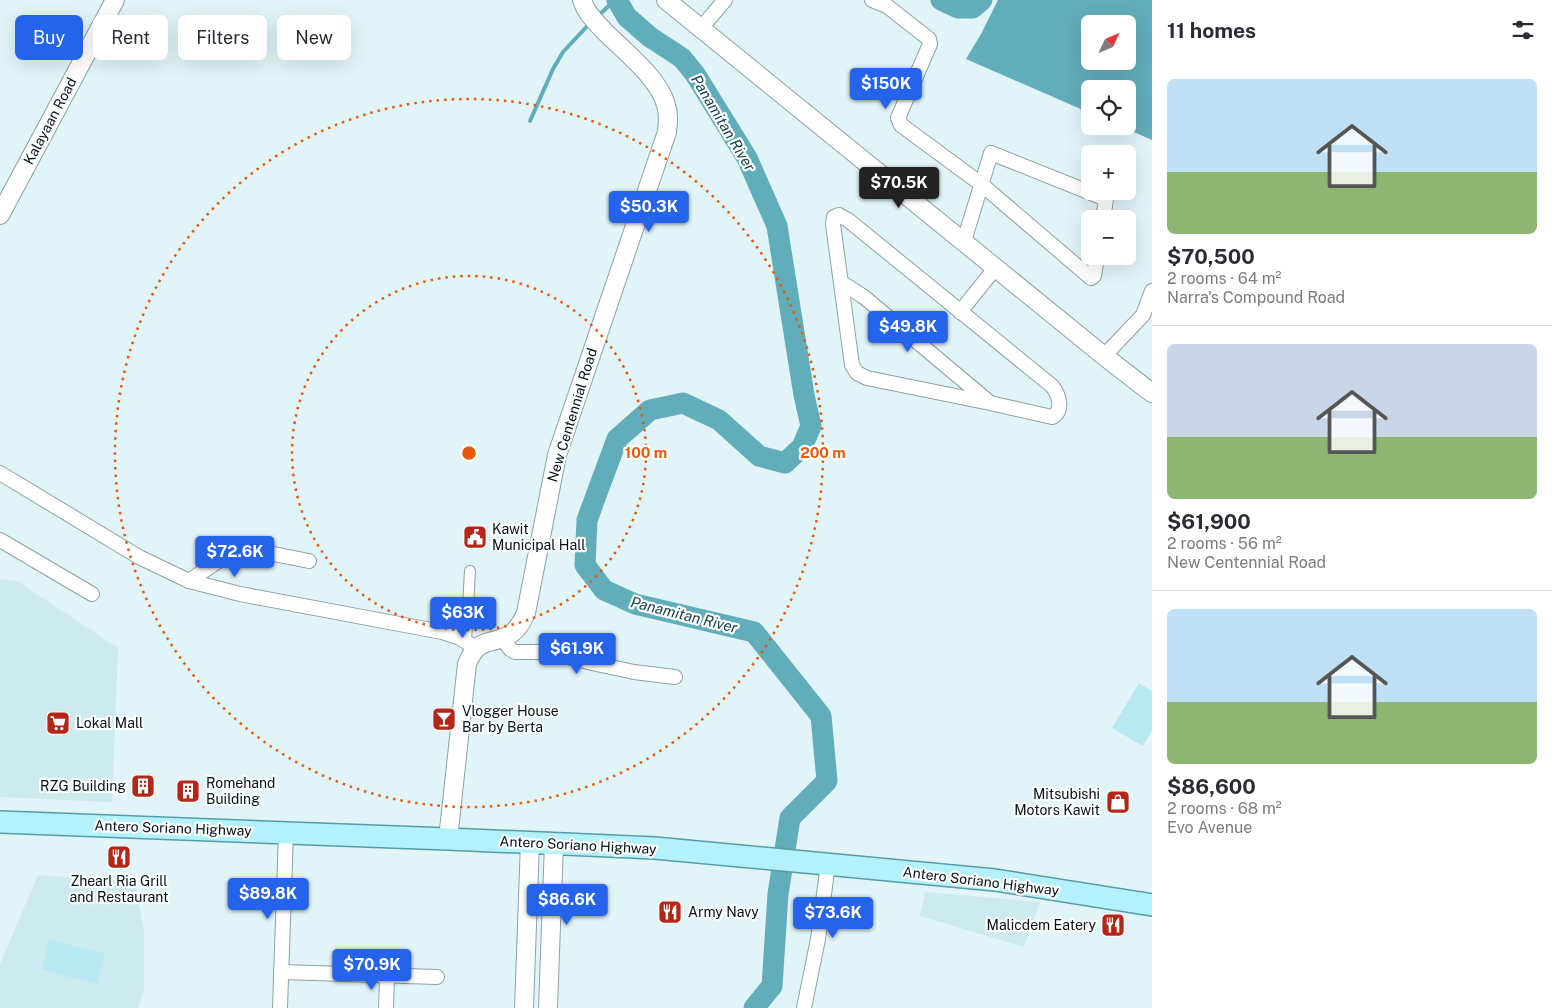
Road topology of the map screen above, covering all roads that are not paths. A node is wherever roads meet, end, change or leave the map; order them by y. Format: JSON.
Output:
{"nodes":[{"id":1,"x":115,"y":0,"type":"edge"},
{"id":2,"x":666,"y":0,"type":"edge"},
{"id":3,"x":725,"y":0,"type":"edge"},
{"id":4,"x":872,"y":0,"type":"edge"},
{"id":5,"x":590,"y":13,"type":"edge"},
{"id":6,"x":701,"y":28,"type":"junction"},
{"id":7,"x":981,"y":184,"type":"junction"},
{"id":8,"x":1104,"y":210,"type":"edge"},
{"id":9,"x":0,"y":215,"type":"edge"},
{"id":10,"x":964,"y":241,"type":"junction"},
{"id":11,"x":1096,"y":265,"type":"edge"},
{"id":12,"x":996,"y":267,"type":"junction"},
{"id":13,"x":842,"y":283,"type":"junction"},
{"id":14,"x":1152,"y":291,"type":"edge"},
{"id":15,"x":960,"y":312,"type":"junction"},
{"id":16,"x":1104,"y":356,"type":"junction"},
{"id":17,"x":1152,"y":393,"type":"edge"},
{"id":18,"x":990,"y":403,"type":"junction"},
{"id":19,"x":0,"y":473,"type":"edge"},
{"id":20,"x":0,"y":540,"type":"edge"},
{"id":21,"x":309,"y":561,"type":"dead end"},
{"id":22,"x":470,"y":571,"type":"dead end"},
{"id":23,"x":189,"y":580,"type":"junction"},
{"id":24,"x":92,"y":594,"type":"dead end"},
{"id":25,"x":502,"y":638,"type":"junction"},
{"id":26,"x":471,"y":644,"type":"junction"},
{"id":27,"x":675,"y":676,"type":"dead end"},
{"id":28,"x":0,"y":822,"type":"edge"},
{"id":29,"x":286,"y":832,"type":"junction"},
{"id":30,"x":448,"y":838,"type":"junction"},
{"id":31,"x":530,"y":842,"type":"junction"},
{"id":32,"x":554,"y":843,"type":"junction"},
{"id":33,"x":828,"y":864,"type":"junction"},
{"id":34,"x":1152,"y":905,"type":"edge"},
{"id":35,"x":281,"y":972,"type":"junction"},
{"id":36,"x":387,"y":975,"type":"junction"},
{"id":37,"x":437,"y":977,"type":"dead end"},
{"id":38,"x":280,"y":1008,"type":"edge"},
{"id":39,"x":386,"y":1008,"type":"edge"},
{"id":40,"x":524,"y":1008,"type":"edge"},
{"id":41,"x":548,"y":1008,"type":"edge"},
{"id":42,"x":804,"y":1008,"type":"edge"}],
"edges":[{"from":1,"to":9,"type":"street","name":"Kalayaan Road"},
{"from":2,"to":6,"type":"street"},
{"from":3,"to":6,"type":"street"},
{"from":4,"to":7,"type":"street"},
{"from":5,"to":25,"type":"street","name":"New Centennial Road"},
{"from":6,"to":10,"type":"street"},
{"from":7,"to":8,"type":"street"},
{"from":7,"to":10,"type":"street"},
{"from":7,"to":11,"type":"street"},
{"from":10,"to":12,"type":"street"},
{"from":12,"to":15,"type":"street"},
{"from":12,"to":16,"type":"street"},
{"from":13,"to":15,"type":"street"},
{"from":13,"to":18,"type":"street"},
{"from":13,"to":18,"type":"street"},
{"from":14,"to":16,"type":"street"},
{"from":15,"to":18,"type":"street"},
{"from":16,"to":17,"type":"street"},
{"from":19,"to":23,"type":"street"},
{"from":20,"to":24,"type":"street"},
{"from":21,"to":23,"type":"street"},
{"from":22,"to":26,"type":"street"},
{"from":23,"to":26,"type":"street"},
{"from":25,"to":26,"type":"street","name":"New Centennial Road"},
{"from":25,"to":27,"type":"street"},
{"from":26,"to":30,"type":"street"},
{"from":28,"to":29,"type":"main road","name":"Antero Soriano Highway"},
{"from":29,"to":30,"type":"main road","name":"Antero Soriano Highway"},
{"from":29,"to":35,"type":"street"},
{"from":30,"to":31,"type":"main road","name":"Antero Soriano Highway"},
{"from":31,"to":32,"type":"main road","name":"Antero Soriano Highway"},
{"from":31,"to":40,"type":"street"},
{"from":32,"to":33,"type":"main road","name":"Antero Soriano Highway"},
{"from":32,"to":41,"type":"street"},
{"from":33,"to":34,"type":"main road","name":"Antero Soriano Highway"},
{"from":33,"to":42,"type":"street"},
{"from":35,"to":36,"type":"street"},
{"from":35,"to":38,"type":"street"},
{"from":36,"to":37,"type":"street"},
{"from":36,"to":39,"type":"street"}]}
